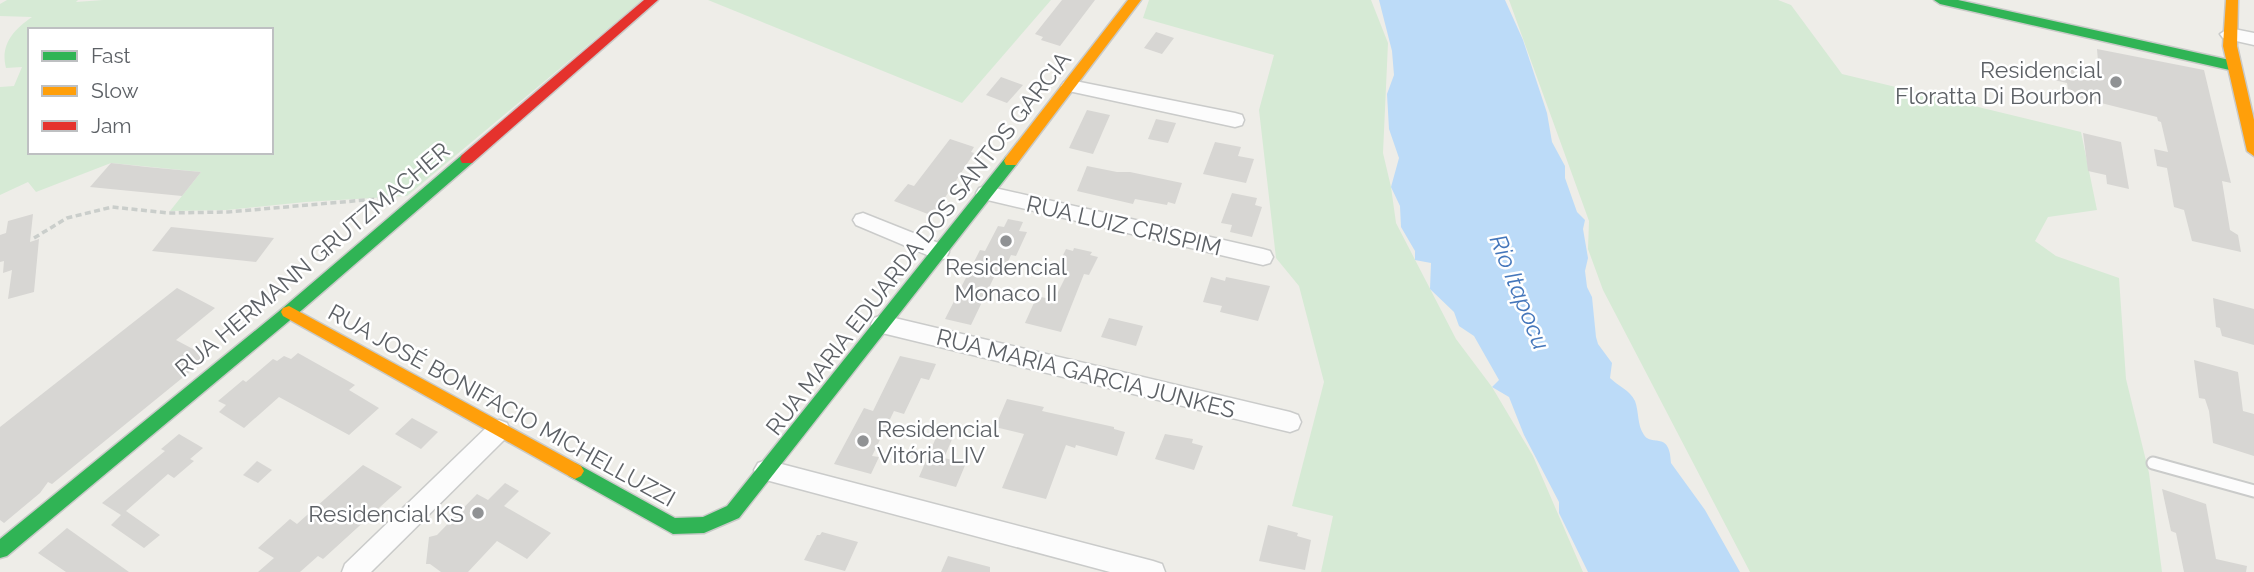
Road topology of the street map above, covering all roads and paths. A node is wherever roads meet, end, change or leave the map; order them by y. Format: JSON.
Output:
{"nodes":[{"id":1,"x":652,"y":0,"type":"edge"},
{"id":2,"x":1135,"y":0,"type":"edge"},
{"id":3,"x":1940,"y":0,"type":"edge"},
{"id":4,"x":2232,"y":0,"type":"edge"},
{"id":5,"x":2229,"y":34,"type":"junction"},
{"id":6,"x":2254,"y":39,"type":"edge"},
{"id":7,"x":2234,"y":66,"type":"junction"},
{"id":8,"x":1070,"y":86,"type":"junction"},
{"id":9,"x":1235,"y":120,"type":"dead end"},
{"id":10,"x":2254,"y":151,"type":"edge"},
{"id":11,"x":986,"y":194,"type":"junction"},
{"id":12,"x":398,"y":195,"type":"dead end"},
{"id":13,"x":863,"y":220,"type":"dead end"},
{"id":14,"x":34,"y":238,"type":"dead end"},
{"id":15,"x":939,"y":252,"type":"junction"},
{"id":16,"x":1263,"y":257,"type":"dead end"},
{"id":17,"x":289,"y":312,"type":"junction"},
{"id":18,"x":882,"y":324,"type":"junction"},
{"id":19,"x":1290,"y":422,"type":"dead end"},
{"id":20,"x":499,"y":430,"type":"junction"},
{"id":21,"x":2153,"y":463,"type":"dead end"},
{"id":22,"x":766,"y":470,"type":"junction"},
{"id":23,"x":2254,"y":491,"type":"edge"},
{"id":24,"x":733,"y":512,"type":"joint"},
{"id":25,"x":0,"y":550,"type":"edge"},
{"id":26,"x":354,"y":572,"type":"edge"},
{"id":27,"x":1153,"y":572,"type":"edge"}],
"edges":[{"from":1,"to":17,"type":"street","name":"RUA HERMANN GRUTZMACHER"},
{"from":2,"to":8,"type":"street","name":"RUA MARIA EDUARDA DOS SANTOS GARCIA"},
{"from":3,"to":7,"type":"street"},
{"from":4,"to":5,"type":"street"},
{"from":5,"to":6,"type":"street"},
{"from":5,"to":7,"type":"street"},
{"from":7,"to":10,"type":"street"},
{"from":8,"to":9,"type":"street"},
{"from":8,"to":11,"type":"street","name":"RUA MARIA EDUARDA DOS SANTOS GARCIA"},
{"from":11,"to":15,"type":"street","name":"RUA MARIA EDUARDA DOS SANTOS GARCIA"},
{"from":11,"to":16,"type":"street","name":"RUA LUIZ CRISPIM"},
{"from":12,"to":14,"type":"path"},
{"from":13,"to":15,"type":"street"},
{"from":15,"to":18,"type":"street","name":"RUA MARIA EDUARDA DOS SANTOS GARCIA"},
{"from":17,"to":20,"type":"street","name":"RUA JOSÉ BONIFACIO MICHELLUZZI"},
{"from":17,"to":25,"type":"street","name":"RUA HERMANN GRUTZMACHER"},
{"from":18,"to":19,"type":"street","name":"RUA MARIA GARCIA JUNKES"},
{"from":18,"to":22,"type":"street","name":"RUA MARIA EDUARDA DOS SANTOS GARCIA"},
{"from":20,"to":24,"type":"street","name":"RUA JOSÉ BONIFACIO MICHELLUZZI"},
{"from":20,"to":26,"type":"street"},
{"from":21,"to":23,"type":"lane"},
{"from":22,"to":24,"type":"street","name":"RUA MARIA EDUARDA DOS SANTOS GARCIA"},
{"from":22,"to":27,"type":"street"}]}
